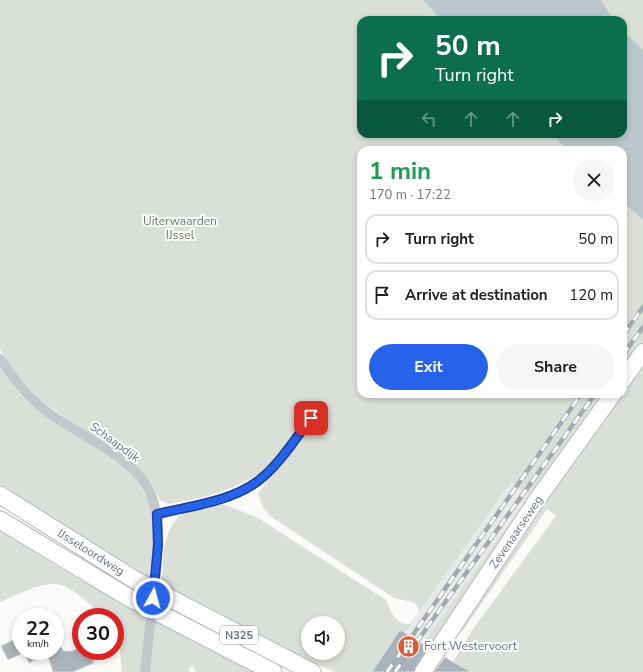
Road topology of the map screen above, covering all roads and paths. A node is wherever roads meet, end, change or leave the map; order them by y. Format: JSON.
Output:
{"nodes":[{"id":1,"x":643,"y":352,"type":"edge"},
{"id":2,"x":0,"y":359,"type":"edge"},
{"id":3,"x":627,"y":374,"type":"edge"},
{"id":4,"x":610,"y":398,"type":"edge"},
{"id":5,"x":311,"y":418,"type":"dead end"},
{"id":6,"x":0,"y":495,"type":"edge"},
{"id":7,"x":157,"y":514,"type":"junction"},
{"id":8,"x":0,"y":520,"type":"edge"},
{"id":9,"x":145,"y":672,"type":"edge"},
{"id":10,"x":273,"y":672,"type":"edge"},
{"id":11,"x":312,"y":672,"type":"edge"},
{"id":12,"x":424,"y":672,"type":"edge"}],
"edges":[{"from":1,"to":3,"type":"main road"},
{"from":2,"to":7,"type":"street","name":"Schaapdijk"},
{"from":4,"to":12,"type":"main road","name":"Zevenaarseweg"},
{"from":5,"to":7,"type":"street"},
{"from":6,"to":11,"type":"highway","name":"IJsseloordweg","number":"N325"},
{"from":7,"to":9,"type":"street","name":"Schaapdijk","bridge":true},
{"from":8,"to":10,"type":"highway","name":"IJsseloordweg","number":"N325"}]}
